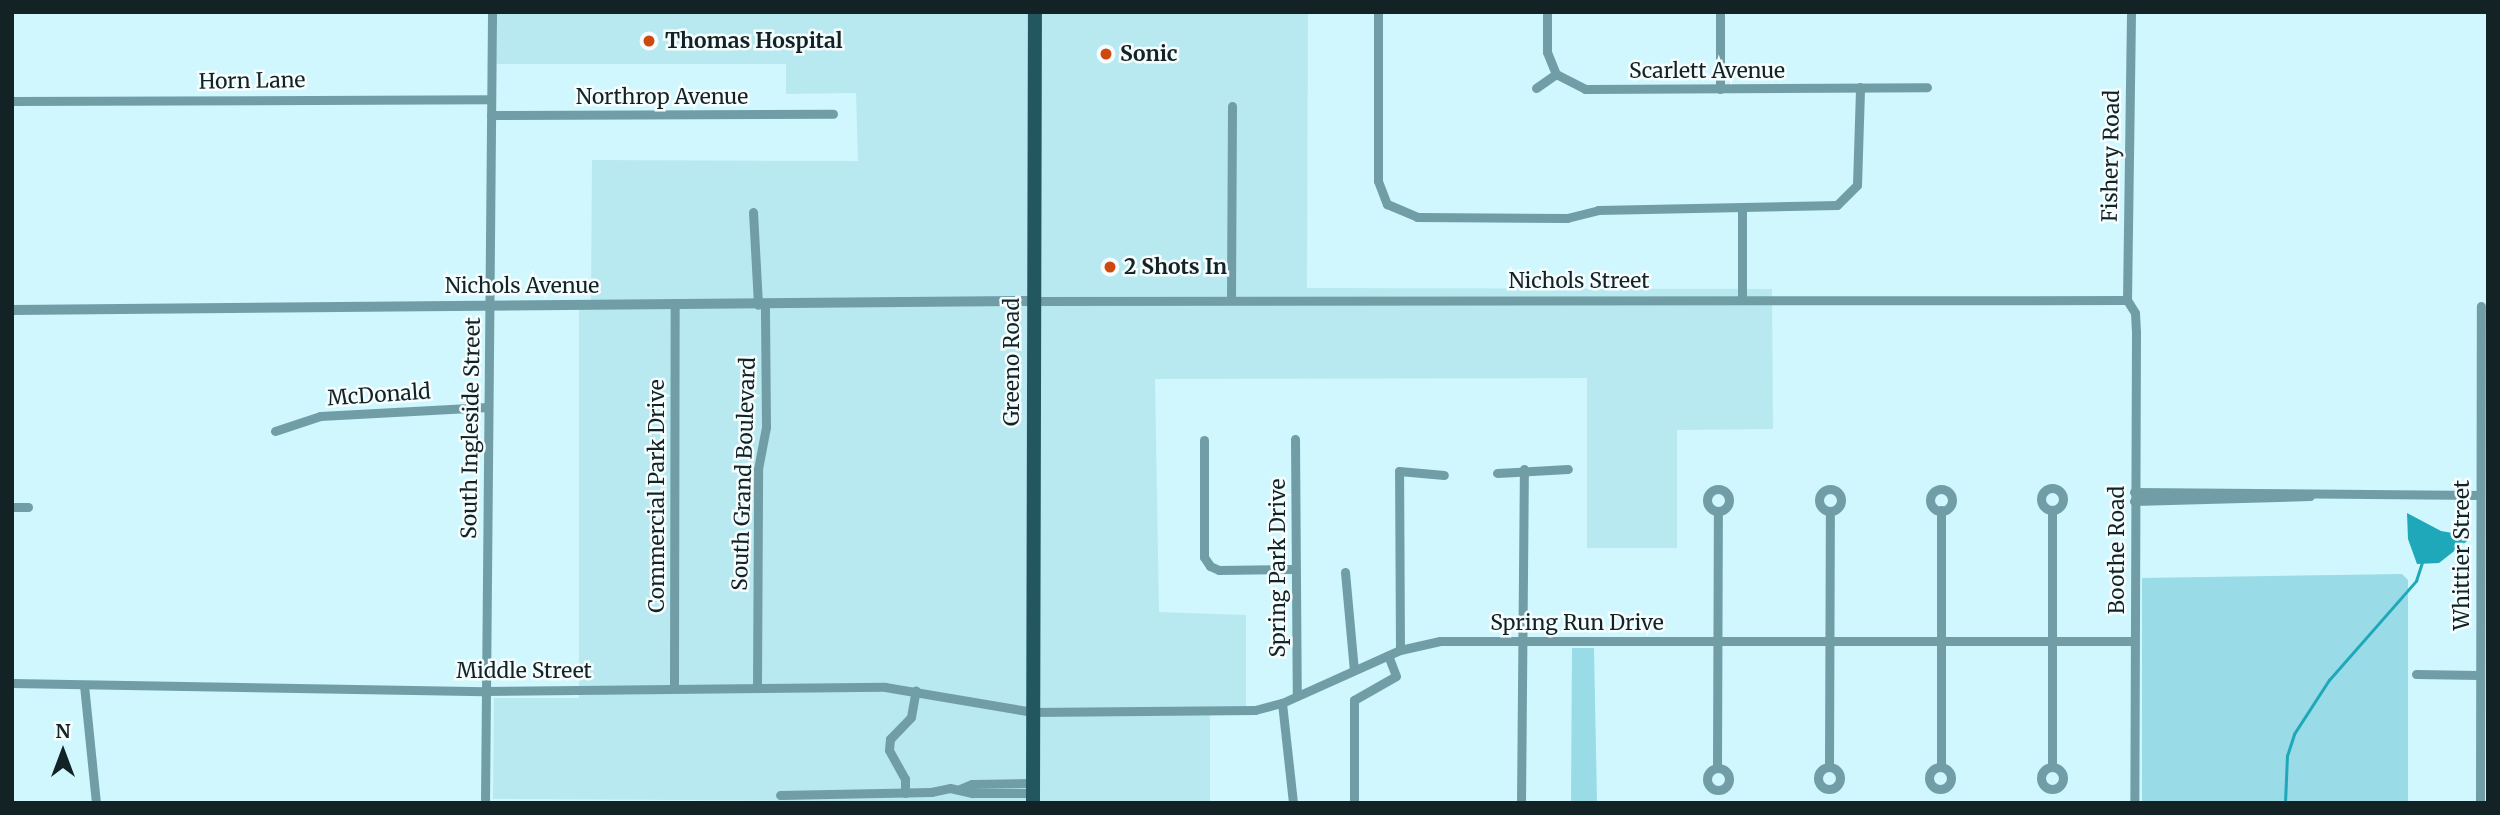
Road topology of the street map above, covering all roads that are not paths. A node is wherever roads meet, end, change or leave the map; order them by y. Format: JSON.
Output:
{"nodes":[{"id":1,"x":492,"y":12,"type":"edge"},
{"id":2,"x":1035,"y":12,"type":"edge"},
{"id":3,"x":1378,"y":12,"type":"edge"},
{"id":4,"x":1547,"y":12,"type":"edge"},
{"id":5,"x":1720,"y":12,"type":"edge"},
{"id":6,"x":2131,"y":12,"type":"edge"},
{"id":7,"x":1556,"y":74,"type":"junction"},
{"id":8,"x":1860,"y":87,"type":"junction"},
{"id":9,"x":1927,"y":87,"type":"dead end"},
{"id":10,"x":1536,"y":88,"type":"dead end"},
{"id":11,"x":1720,"y":89,"type":"junction"},
{"id":12,"x":491,"y":99,"type":"junction"},
{"id":13,"x":12,"y":101,"type":"edge"},
{"id":14,"x":1232,"y":106,"type":"dead end"},
{"id":15,"x":833,"y":114,"type":"dead end"},
{"id":16,"x":491,"y":116,"type":"junction"},
{"id":17,"x":1742,"y":210,"type":"junction"},
{"id":18,"x":753,"y":212,"type":"dead end"},
{"id":19,"x":1231,"y":298,"type":"junction"},
{"id":20,"x":1742,"y":298,"type":"junction"},
{"id":21,"x":2127,"y":300,"type":"junction"},
{"id":22,"x":1032,"y":301,"type":"junction"},
{"id":23,"x":762,"y":304,"type":"junction"},
{"id":24,"x":489,"y":305,"type":"junction"},
{"id":25,"x":676,"y":305,"type":"junction"},
{"id":26,"x":2481,"y":306,"type":"dead end"},
{"id":27,"x":12,"y":310,"type":"edge"},
{"id":28,"x":488,"y":407,"type":"junction"},
{"id":29,"x":275,"y":431,"type":"dead end"},
{"id":30,"x":1295,"y":439,"type":"dead end"},
{"id":31,"x":1203,"y":440,"type":"dead end"},
{"id":32,"x":1568,"y":469,"type":"dead end"},
{"id":33,"x":1524,"y":470,"type":"junction"},
{"id":34,"x":1497,"y":473,"type":"dead end"},
{"id":35,"x":1444,"y":475,"type":"dead end"},
{"id":36,"x":2480,"y":495,"type":"junction"},
{"id":37,"x":2134,"y":496,"type":"junction"},
{"id":38,"x":12,"y":507,"type":"edge"},
{"id":39,"x":28,"y":508,"type":"dead end"},
{"id":40,"x":1941,"y":510,"type":"dead end"},
{"id":41,"x":2052,"y":510,"type":"dead end"},
{"id":42,"x":1718,"y":511,"type":"dead end"},
{"id":43,"x":1830,"y":511,"type":"dead end"},
{"id":44,"x":2484,"y":562,"type":"edge"},
{"id":45,"x":1293,"y":569,"type":"junction"},
{"id":46,"x":1345,"y":572,"type":"dead end"},
{"id":47,"x":1521,"y":640,"type":"junction"},
{"id":48,"x":1719,"y":640,"type":"junction"},
{"id":49,"x":2052,"y":640,"type":"junction"},
{"id":50,"x":1829,"y":641,"type":"junction"},
{"id":51,"x":2134,"y":641,"type":"junction"},
{"id":52,"x":1940,"y":642,"type":"junction"},
{"id":53,"x":1399,"y":650,"type":"junction"},
{"id":54,"x":1388,"y":655,"type":"junction"},
{"id":55,"x":1354,"y":670,"type":"junction"},
{"id":56,"x":2416,"y":674,"type":"dead end"},
{"id":57,"x":2479,"y":675,"type":"junction"},
{"id":58,"x":12,"y":683,"type":"edge"},
{"id":59,"x":84,"y":685,"type":"junction"},
{"id":60,"x":757,"y":687,"type":"junction"},
{"id":61,"x":674,"y":688,"type":"junction"},
{"id":62,"x":916,"y":690,"type":"junction"},
{"id":63,"x":485,"y":691,"type":"junction"},
{"id":64,"x":1297,"y":696,"type":"junction"},
{"id":65,"x":1282,"y":703,"type":"junction"},
{"id":66,"x":1033,"y":712,"type":"junction"},
{"id":67,"x":1829,"y":767,"type":"dead end"},
{"id":68,"x":1941,"y":767,"type":"dead end"},
{"id":69,"x":2052,"y":767,"type":"dead end"},
{"id":70,"x":1717,"y":768,"type":"dead end"},
{"id":71,"x":2484,"y":786,"type":"edge"},
{"id":72,"x":905,"y":793,"type":"junction"},
{"id":73,"x":1033,"y":793,"type":"edge"},
{"id":74,"x":780,"y":795,"type":"dead end"},
{"id":75,"x":96,"y":803,"type":"edge"},
{"id":76,"x":485,"y":803,"type":"edge"},
{"id":77,"x":1293,"y":803,"type":"edge"},
{"id":78,"x":1354,"y":803,"type":"edge"},
{"id":79,"x":1521,"y":803,"type":"edge"},
{"id":80,"x":2134,"y":803,"type":"edge"},
{"id":81,"x":2480,"y":803,"type":"edge"}],
"edges":[{"from":1,"to":12,"type":"street","name":"South Ingleside Street"},
{"from":2,"to":22,"type":"main road","name":"Greeno Road"},
{"from":3,"to":17,"type":"street"},
{"from":4,"to":7,"type":"street"},
{"from":5,"to":11,"type":"street"},
{"from":6,"to":21,"type":"street","name":"Fishery Road"},
{"from":7,"to":10,"type":"street"},
{"from":7,"to":11,"type":"street","name":"Scarlett Avenue"},
{"from":8,"to":9,"type":"street","name":"Scarlett Avenue"},
{"from":8,"to":11,"type":"street","name":"Scarlett Avenue"},
{"from":8,"to":17,"type":"street"},
{"from":12,"to":13,"type":"street","name":"Horn Lane"},
{"from":12,"to":16,"type":"street","name":"South Ingleside Street"},
{"from":14,"to":19,"type":"street"},
{"from":15,"to":16,"type":"street","name":"Northrop Avenue"},
{"from":16,"to":24,"type":"street","name":"South Ingleside Street"},
{"from":17,"to":20,"type":"street"},
{"from":18,"to":23,"type":"street","name":"South Grand Boulevard"},
{"from":19,"to":20,"type":"street","name":"Nichols Street"},
{"from":19,"to":22,"type":"street","name":"Nichols Street"},
{"from":20,"to":21,"type":"street","name":"Nichols Street"},
{"from":21,"to":37,"type":"street","name":"Boothe Road"},
{"from":22,"to":23,"type":"street","name":"Nichols Avenue"},
{"from":22,"to":66,"type":"main road","name":"Greeno Road"},
{"from":23,"to":25,"type":"street","name":"Nichols Avenue"},
{"from":23,"to":60,"type":"street","name":"South Grand Boulevard"},
{"from":24,"to":25,"type":"street","name":"Nichols Avenue"},
{"from":24,"to":27,"type":"street","name":"Nichols Avenue"},
{"from":24,"to":28,"type":"street","name":"South Ingleside Street"},
{"from":25,"to":61,"type":"street","name":"Commercial Park Drive"},
{"from":26,"to":36,"type":"street","name":"Whittier Street"},
{"from":28,"to":29,"type":"street","name":"McDonald"},
{"from":28,"to":63,"type":"street","name":"South Ingleside Street"},
{"from":30,"to":45,"type":"street","name":"Spring Park Drive"},
{"from":31,"to":45,"type":"street"},
{"from":32,"to":33,"type":"street"},
{"from":33,"to":34,"type":"street"},
{"from":33,"to":47,"type":"street"},
{"from":35,"to":53,"type":"street"},
{"from":36,"to":37,"type":"street"},
{"from":36,"to":44,"type":"street","name":"Whittier Street"},
{"from":37,"to":51,"type":"street","name":"Boothe Road"},
{"from":38,"to":39,"type":"street"},
{"from":40,"to":52,"type":"street"},
{"from":41,"to":49,"type":"street"},
{"from":42,"to":48,"type":"street"},
{"from":43,"to":50,"type":"street"},
{"from":44,"to":57,"type":"street","name":"Whittier Street"},
{"from":45,"to":64,"type":"street","name":"Spring Park Drive"},
{"from":46,"to":55,"type":"street"},
{"from":47,"to":48,"type":"street","name":"Spring Run Drive"},
{"from":47,"to":53,"type":"street","name":"Spring Run Drive"},
{"from":47,"to":79,"type":"street"},
{"from":48,"to":50,"type":"street","name":"Spring Run Drive"},
{"from":48,"to":70,"type":"street"},
{"from":49,"to":51,"type":"street","name":"Spring Run Drive"},
{"from":49,"to":52,"type":"street","name":"Spring Run Drive"},
{"from":49,"to":69,"type":"street"},
{"from":50,"to":52,"type":"street","name":"Spring Run Drive"},
{"from":50,"to":67,"type":"street"},
{"from":51,"to":80,"type":"street","name":"Boothe Road"},
{"from":52,"to":68,"type":"street"},
{"from":53,"to":54,"type":"street","name":"Spring Run Drive"},
{"from":54,"to":55,"type":"street","name":"Spring Run Drive"},
{"from":54,"to":78,"type":"street"},
{"from":55,"to":64,"type":"street","name":"Spring Run Drive"},
{"from":56,"to":57,"type":"street"},
{"from":57,"to":71,"type":"street","name":"Whittier Street"},
{"from":58,"to":59,"type":"street","name":"Middle Street"},
{"from":59,"to":63,"type":"street","name":"Middle Street"},
{"from":59,"to":75,"type":"street"},
{"from":60,"to":61,"type":"street","name":"Middle Street"},
{"from":60,"to":62,"type":"street","name":"Middle Street"},
{"from":61,"to":63,"type":"street","name":"Middle Street"},
{"from":62,"to":66,"type":"street","name":"Middle Street"},
{"from":62,"to":72,"type":"street"},
{"from":63,"to":76,"type":"street","name":"South Ingleside Street"},
{"from":64,"to":65,"type":"street","name":"Spring Run Drive"},
{"from":65,"to":66,"type":"street","name":"Spring Run Drive"},
{"from":65,"to":77,"type":"street"},
{"from":66,"to":73,"type":"main road","name":"Greeno Road"},
{"from":71,"to":81,"type":"street","name":"Whittier Street"},
{"from":72,"to":73,"type":"street"},
{"from":72,"to":74,"type":"street"}]}
